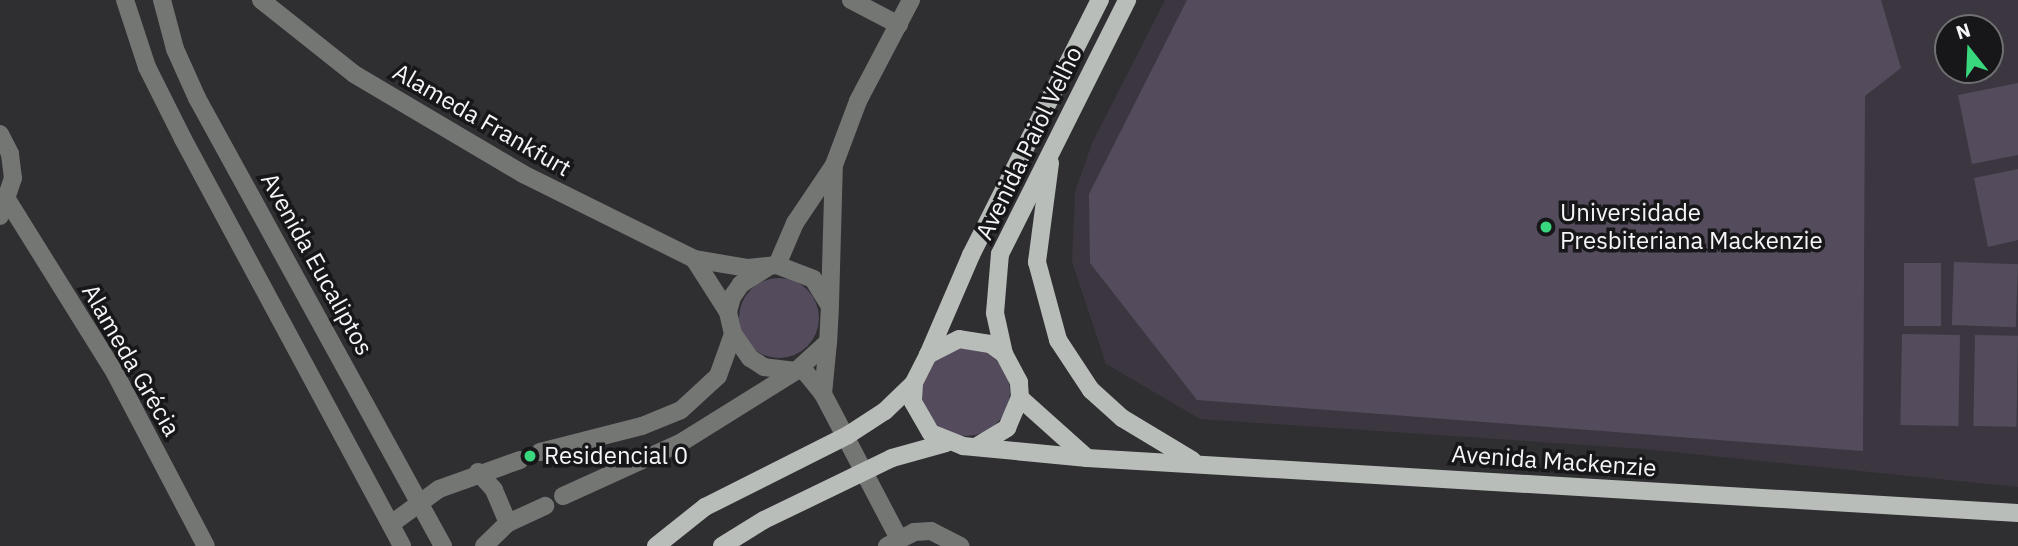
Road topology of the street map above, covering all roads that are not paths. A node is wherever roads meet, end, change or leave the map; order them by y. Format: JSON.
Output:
{"nodes":[{"id":1,"x":125,"y":0,"type":"edge"},
{"id":2,"x":162,"y":0,"type":"edge"},
{"id":3,"x":261,"y":0,"type":"edge"},
{"id":4,"x":851,"y":0,"type":"edge"},
{"id":5,"x":911,"y":0,"type":"edge"},
{"id":6,"x":1100,"y":0,"type":"edge"},
{"id":7,"x":1127,"y":0,"type":"edge"},
{"id":8,"x":899,"y":25,"type":"junction"},
{"id":9,"x":0,"y":134,"type":"edge"},
{"id":10,"x":1051,"y":153,"type":"junction"},
{"id":11,"x":834,"y":165,"type":"junction"},
{"id":12,"x":4,"y":209,"type":"edge"},
{"id":13,"x":694,"y":259,"type":"junction"},
{"id":14,"x":773,"y":266,"type":"junction"},
{"id":15,"x":830,"y":306,"type":"junction"},
{"id":16,"x":728,"y":312,"type":"junction"},
{"id":17,"x":733,"y":334,"type":"junction"},
{"id":18,"x":828,"y":342,"type":"junction"},
{"id":19,"x":1004,"y":354,"type":"junction"},
{"id":20,"x":928,"y":355,"type":"junction"},
{"id":21,"x":799,"y":369,"type":"junction"},
{"id":22,"x":914,"y":383,"type":"junction"},
{"id":23,"x":1020,"y":398,"type":"junction"},
{"id":24,"x":826,"y":400,"type":"junction"},
{"id":25,"x":947,"y":443,"type":"junction"},
{"id":26,"x":979,"y":445,"type":"junction"},
{"id":27,"x":540,"y":452,"type":"dead end"},
{"id":28,"x":1087,"y":458,"type":"junction"},
{"id":29,"x":520,"y":460,"type":"dead end"},
{"id":30,"x":1195,"y":461,"type":"junction"},
{"id":31,"x":478,"y":472,"type":"junction"},
{"id":32,"x":564,"y":496,"type":"dead end"},
{"id":33,"x":420,"y":501,"type":"junction"},
{"id":34,"x":545,"y":506,"type":"dead end"},
{"id":35,"x":2018,"y":513,"type":"edge"},
{"id":36,"x":508,"y":523,"type":"junction"},
{"id":37,"x":391,"y":524,"type":"junction"},
{"id":38,"x":892,"y":542,"type":"edge"},
{"id":39,"x":206,"y":546,"type":"edge"},
{"id":40,"x":402,"y":546,"type":"edge"},
{"id":41,"x":443,"y":546,"type":"edge"},
{"id":42,"x":484,"y":546,"type":"edge"},
{"id":43,"x":656,"y":546,"type":"edge"},
{"id":44,"x":722,"y":546,"type":"edge"},
{"id":45,"x":960,"y":546,"type":"edge"}],
"edges":[{"from":1,"to":37,"type":"street"},
{"from":2,"to":33,"type":"street","name":"Avenida Eucaliptos"},
{"from":3,"to":13,"type":"street","name":"Alameda Frankfurt"},
{"from":4,"to":8,"type":"street"},
{"from":5,"to":8,"type":"street"},
{"from":6,"to":20,"type":"main road","name":"Avenida Paiol Velho"},
{"from":7,"to":10,"type":"main road","name":"Avenida Paiol Velho"},
{"from":8,"to":11,"type":"street"},
{"from":9,"to":12,"type":"street"},
{"from":10,"to":19,"type":"main road","name":"Avenida Paiol Velho"},
{"from":10,"to":30,"type":"main road"},
{"from":11,"to":14,"type":"street"},
{"from":11,"to":15,"type":"street"},
{"from":12,"to":39,"type":"street","name":"Alameda Grécia"},
{"from":13,"to":14,"type":"street","name":"Alameda Frankfurt"},
{"from":13,"to":16,"type":"street"},
{"from":14,"to":15,"type":"street"},
{"from":14,"to":16,"type":"street"},
{"from":15,"to":18,"type":"street"},
{"from":16,"to":17,"type":"street"},
{"from":17,"to":21,"type":"street"},
{"from":17,"to":27,"type":"street"},
{"from":18,"to":21,"type":"street"},
{"from":18,"to":24,"type":"street"},
{"from":19,"to":20,"type":"main road"},
{"from":19,"to":23,"type":"main road","name":"Avenida Paiol Velho"},
{"from":20,"to":22,"type":"main road"},
{"from":21,"to":24,"type":"street"},
{"from":21,"to":32,"type":"street"},
{"from":22,"to":25,"type":"main road"},
{"from":22,"to":43,"type":"main road"},
{"from":23,"to":26,"type":"main road"},
{"from":23,"to":28,"type":"main road"},
{"from":24,"to":38,"type":"street"},
{"from":25,"to":26,"type":"main road"},
{"from":25,"to":44,"type":"main road"},
{"from":26,"to":28,"type":"main road","name":"Avenida Mackenzie"},
{"from":28,"to":30,"type":"main road","name":"Avenida Mackenzie"},
{"from":29,"to":31,"type":"street"},
{"from":30,"to":35,"type":"main road","name":"Avenida Mackenzie"},
{"from":31,"to":33,"type":"street"},
{"from":31,"to":36,"type":"street"},
{"from":33,"to":37,"type":"street"},
{"from":33,"to":41,"type":"street","name":"Avenida Eucaliptos"},
{"from":34,"to":36,"type":"street"},
{"from":36,"to":42,"type":"street"},
{"from":37,"to":40,"type":"street"},
{"from":38,"to":45,"type":"street"}]}
